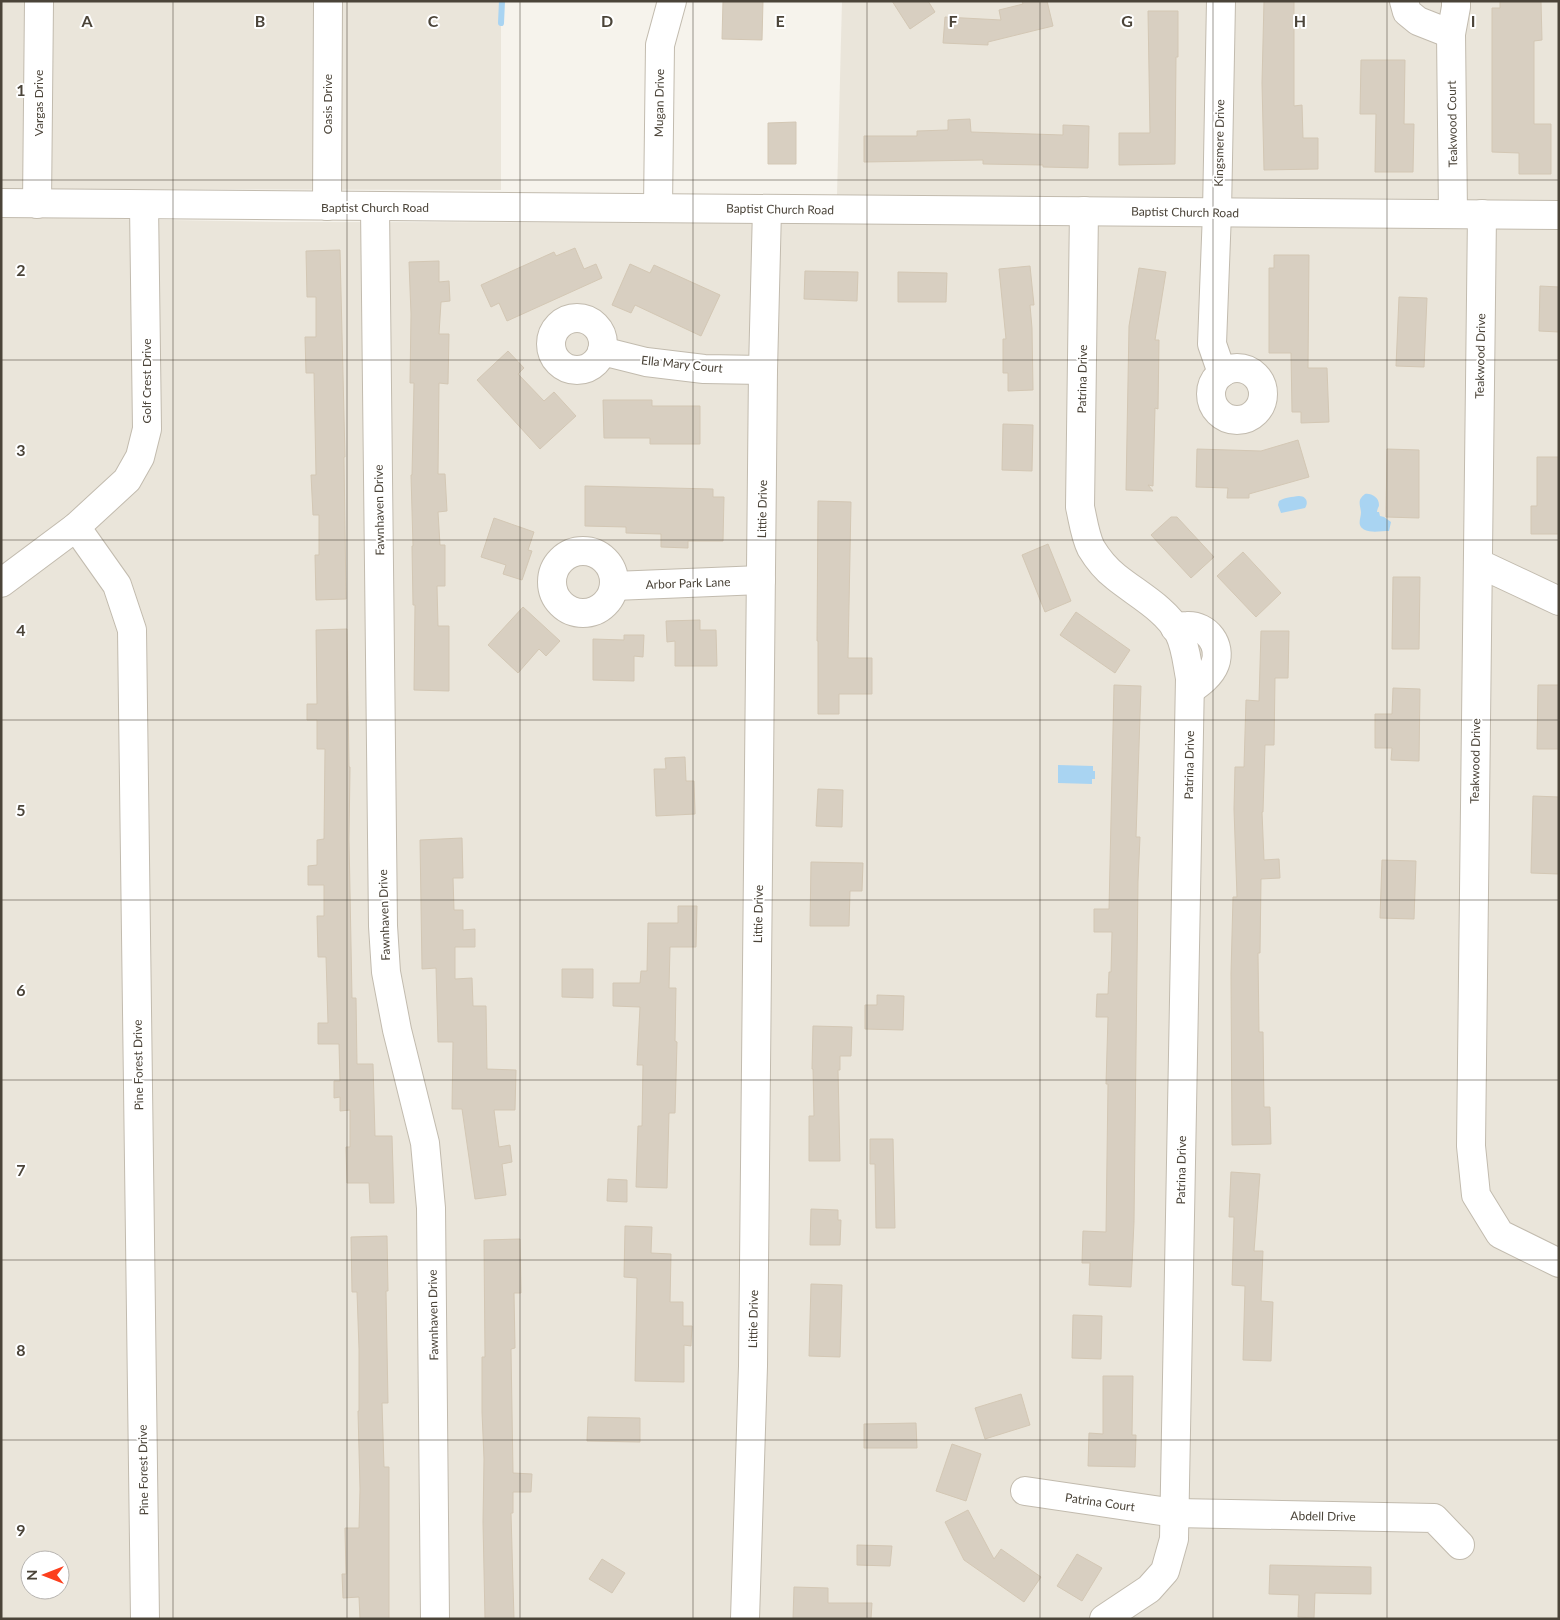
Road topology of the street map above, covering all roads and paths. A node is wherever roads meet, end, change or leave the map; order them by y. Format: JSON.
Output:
{"nodes":[{"id":1,"x":39,"y":1,"type":"edge"},
{"id":2,"x":328,"y":1,"type":"edge"},
{"id":3,"x":672,"y":1,"type":"edge"},
{"id":4,"x":1221,"y":1,"type":"edge"},
{"id":5,"x":1404,"y":1,"type":"edge"},
{"id":6,"x":1456,"y":1,"type":"edge"},
{"id":7,"x":1451,"y":34,"type":"junction"},
{"id":8,"x":1,"y":204,"type":"edge"},
{"id":9,"x":38,"y":204,"type":"junction"},
{"id":10,"x":144,"y":205,"type":"junction"},
{"id":11,"x":326,"y":206,"type":"junction"},
{"id":12,"x":375,"y":207,"type":"junction"},
{"id":13,"x":658,"y":207,"type":"junction"},
{"id":14,"x":767,"y":209,"type":"junction"},
{"id":15,"x":1084,"y":211,"type":"junction"},
{"id":16,"x":1218,"y":212,"type":"junction"},
{"id":17,"x":1453,"y":214,"type":"junction"},
{"id":18,"x":1482,"y":214,"type":"junction"},
{"id":19,"x":1559,"y":215,"type":"edge"},
{"id":20,"x":602,"y":351,"type":"dead end"},
{"id":21,"x":763,"y":370,"type":"junction"},
{"id":22,"x":1222,"y":373,"type":"dead end"},
{"id":23,"x":76,"y":527,"type":"junction"},
{"id":24,"x":1478,"y":563,"type":"junction"},
{"id":25,"x":761,"y":580,"type":"junction"},
{"id":26,"x":1,"y":583,"type":"edge"},
{"id":27,"x":614,"y":586,"type":"dead end"},
{"id":28,"x":1559,"y":601,"type":"edge"},
{"id":29,"x":1559,"y":1263,"type":"edge"},
{"id":30,"x":1025,"y":1491,"type":"dead end"},
{"id":31,"x":1175,"y":1513,"type":"junction"},
{"id":32,"x":1460,"y":1545,"type":"dead end"},
{"id":33,"x":145,"y":1619,"type":"edge"},
{"id":34,"x":435,"y":1619,"type":"edge"},
{"id":35,"x":745,"y":1619,"type":"edge"},
{"id":36,"x":1104,"y":1619,"type":"edge"}],
"edges":[{"from":1,"to":9,"type":"street","name":"Vargas Drive"},
{"from":2,"to":11,"type":"street","name":"Oasis Drive"},
{"from":3,"to":13,"type":"street","name":"Mugan Drive"},
{"from":4,"to":16,"type":"street","name":"Kingsmere Drive"},
{"from":5,"to":7,"type":"street"},
{"from":6,"to":7,"type":"street","name":"Teakwood Court"},
{"from":7,"to":17,"type":"street","name":"Teakwood Court"},
{"from":8,"to":9,"type":"street","name":"Baptist Church Road"},
{"from":9,"to":10,"type":"street","name":"Baptist Church Road"},
{"from":10,"to":11,"type":"street","name":"Baptist Church Road"},
{"from":10,"to":23,"type":"street","name":"Golf Crest Drive"},
{"from":11,"to":12,"type":"street","name":"Baptist Church Road"},
{"from":12,"to":13,"type":"street","name":"Baptist Church Road"},
{"from":12,"to":34,"type":"street","name":"Fawnhaven Drive"},
{"from":13,"to":14,"type":"street","name":"Baptist Church Road"},
{"from":14,"to":15,"type":"street","name":"Baptist Church Road"},
{"from":14,"to":21,"type":"street","name":"Littie Drive"},
{"from":15,"to":16,"type":"street","name":"Baptist Church Road"},
{"from":15,"to":31,"type":"street","name":"Patrina Drive"},
{"from":16,"to":17,"type":"street","name":"Baptist Church Road"},
{"from":16,"to":22,"type":"street","name":"Kingsmere Drive"},
{"from":17,"to":18,"type":"street","name":"Baptist Church Road"},
{"from":18,"to":19,"type":"street","name":"Baptist Church Road"},
{"from":18,"to":24,"type":"street","name":"Teakwood Drive"},
{"from":20,"to":21,"type":"street","name":"Ella Mary Court"},
{"from":21,"to":25,"type":"street","name":"Littie Drive"},
{"from":23,"to":26,"type":"street","name":"Golf Crest Drive"},
{"from":23,"to":33,"type":"street","name":"Pine Forest Drive"},
{"from":24,"to":28,"type":"street"},
{"from":24,"to":29,"type":"street","name":"Teakwood Drive"},
{"from":25,"to":27,"type":"street","name":"Arbor Park Lane"},
{"from":25,"to":35,"type":"street","name":"Littie Drive"},
{"from":30,"to":31,"type":"street","name":"Patrina Court"},
{"from":31,"to":32,"type":"street","name":"Abdell Drive"},
{"from":31,"to":36,"type":"street","name":"Patrina Drive"}]}
